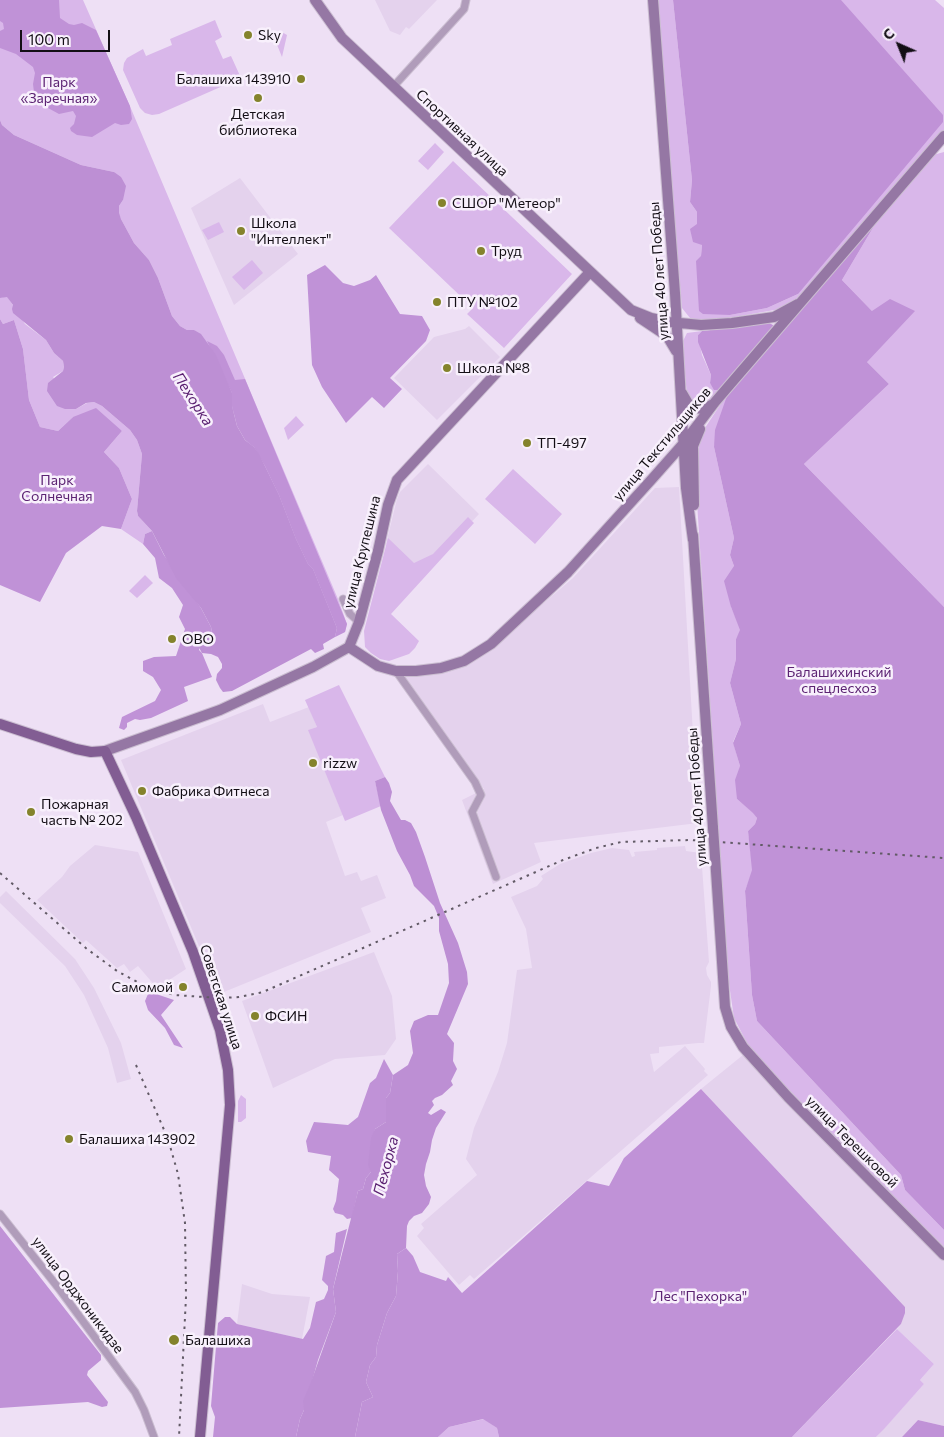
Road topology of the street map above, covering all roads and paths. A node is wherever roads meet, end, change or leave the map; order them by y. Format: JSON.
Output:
{"nodes":[{"id":1,"x":315,"y":0,"type":"edge"},
{"id":2,"x":466,"y":0,"type":"edge"},
{"id":3,"x":652,"y":0,"type":"edge"},
{"id":4,"x":393,"y":87,"type":"junction"},
{"id":5,"x":944,"y":136,"type":"edge"},
{"id":6,"x":590,"y":272,"type":"junction"},
{"id":7,"x":675,"y":293,"type":"junction"},
{"id":8,"x":804,"y":301,"type":"junction"},
{"id":9,"x":631,"y":310,"type":"junction"},
{"id":10,"x":645,"y":317,"type":"junction"},
{"id":11,"x":774,"y":317,"type":"junction"},
{"id":12,"x":677,"y":323,"type":"junction"},
{"id":13,"x":701,"y":325,"type":"junction"},
{"id":14,"x":778,"y":330,"type":"junction"},
{"id":15,"x":678,"y":359,"type":"junction"},
{"id":16,"x":680,"y":387,"type":"junction"},
{"id":17,"x":715,"y":402,"type":"junction"},
{"id":18,"x":683,"y":444,"type":"junction"},
{"id":19,"x":666,"y":464,"type":"junction"},
{"id":20,"x":686,"y":488,"type":"junction"},
{"id":21,"x":693,"y":540,"type":"junction"},
{"id":22,"x":344,"y":599,"type":"dead end"},
{"id":23,"x":359,"y":622,"type":"junction"},
{"id":24,"x":349,"y":647,"type":"junction"},
{"id":25,"x":396,"y":671,"type":"junction"},
{"id":26,"x":0,"y":724,"type":"edge"},
{"id":27,"x":105,"y":751,"type":"junction"},
{"id":28,"x":496,"y":877,"type":"dead end"},
{"id":29,"x":743,"y":1047,"type":"joint"},
{"id":30,"x":0,"y":1214,"type":"edge"},
{"id":31,"x":944,"y":1255,"type":"edge"},
{"id":32,"x":154,"y":1437,"type":"edge"},
{"id":33,"x":200,"y":1437,"type":"edge"}],
"edges":[{"from":1,"to":4,"type":"street","name":"Спортивная улица"},
{"from":2,"to":4,"type":"street"},
{"from":3,"to":7,"type":"street","name":"улица 40 лет Победы"},
{"from":4,"to":6,"type":"street","name":"Спортивная улица"},
{"from":5,"to":8,"type":"street","name":"улица Текстильщиков"},
{"from":6,"to":9,"type":"street","name":"Спортивная улица"},
{"from":6,"to":23,"type":"street","name":"улица Крупешина"},
{"from":7,"to":10,"type":"street"},
{"from":7,"to":12,"type":"street","name":"улица 40 лет Победы"},
{"from":7,"to":13,"type":"street"},
{"from":8,"to":11,"type":"street","name":"Спортивная улица"},
{"from":8,"to":14,"type":"street","name":"улица Текстильщиков"},
{"from":9,"to":10,"type":"street","name":"Спортивная улица"},
{"from":9,"to":15,"type":"street"},
{"from":10,"to":12,"type":"street","name":"Спортивная улица"},
{"from":11,"to":13,"type":"street","name":"Спортивная улица"},
{"from":11,"to":14,"type":"street"},
{"from":12,"to":13,"type":"street","name":"Спортивная улица"},
{"from":12,"to":15,"type":"street","name":"улица 40 лет Победы"},
{"from":13,"to":15,"type":"street"},
{"from":14,"to":17,"type":"street","name":"улица Текстильщиков"},
{"from":15,"to":16,"type":"street","name":"улица 40 лет Победы"},
{"from":16,"to":17,"type":"street"},
{"from":16,"to":18,"type":"street","name":"улица 40 лет Победы"},
{"from":17,"to":18,"type":"street","name":"улица Текстильщиков"},
{"from":17,"to":21,"type":"street","name":"улица 40 лет Победы"},
{"from":18,"to":19,"type":"street","name":"улица Текстильщиков"},
{"from":18,"to":20,"type":"street","name":"улица 40 лет Победы"},
{"from":19,"to":20,"type":"street"},
{"from":19,"to":25,"type":"street","name":"улица Текстильщиков"},
{"from":20,"to":21,"type":"street","name":"улица 40 лет Победы"},
{"from":21,"to":29,"type":"street","name":"улица 40 лет Победы","bridge":true},
{"from":22,"to":23,"type":"street"},
{"from":23,"to":24,"type":"street","name":"улица Крупешина"},
{"from":24,"to":25,"type":"street","name":"улица Текстильщиков"},
{"from":24,"to":27,"type":"street"},
{"from":25,"to":28,"type":"street"},
{"from":26,"to":27,"type":"main road"},
{"from":27,"to":33,"type":"main road","name":"Советская улица"},
{"from":29,"to":31,"type":"street","name":"улица Терешковой"},
{"from":30,"to":32,"type":"street","name":"улица Орджоникидзе"}]}
